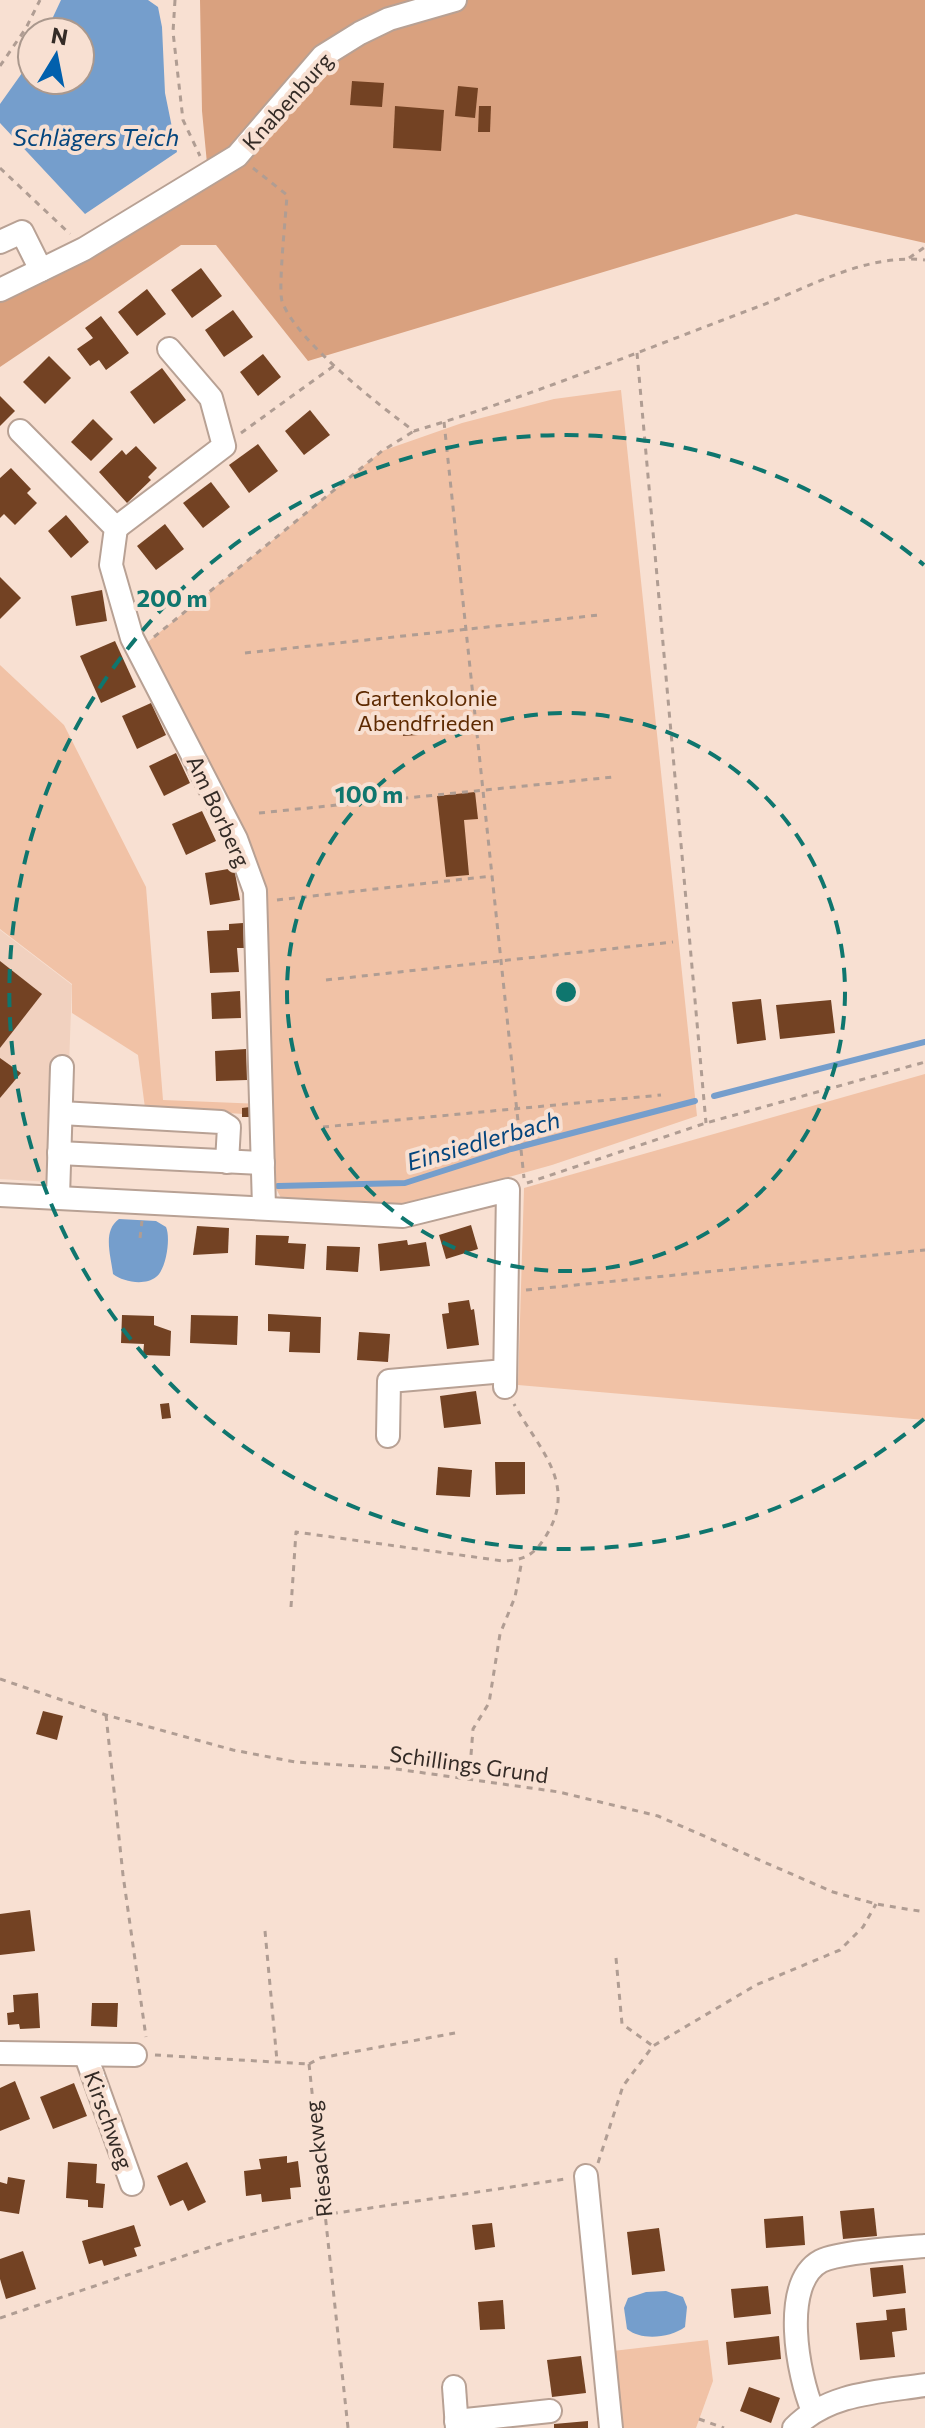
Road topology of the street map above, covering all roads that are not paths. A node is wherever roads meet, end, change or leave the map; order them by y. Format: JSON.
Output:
{"nodes":[{"id":1,"x":455,"y":0,"type":"edge"},
{"id":2,"x":0,"y":242,"type":"edge"},
{"id":3,"x":41,"y":270,"type":"junction"},
{"id":4,"x":0,"y":290,"type":"edge"},
{"id":5,"x":169,"y":349,"type":"dead end"},
{"id":6,"x":20,"y":431,"type":"dead end"},
{"id":7,"x":116,"y":528,"type":"junction"},
{"id":8,"x":62,"y":1067,"type":"dead end"},
{"id":9,"x":61,"y":1113,"type":"junction"},
{"id":10,"x":59,"y":1153,"type":"junction"},
{"id":11,"x":227,"y":1162,"type":"junction"},
{"id":12,"x":263,"y":1163,"type":"junction"},
{"id":13,"x":0,"y":1195,"type":"edge"},
{"id":14,"x":58,"y":1197,"type":"junction"},
{"id":15,"x":264,"y":1207,"type":"junction"},
{"id":16,"x":388,"y":1436,"type":"dead end"},
{"id":17,"x":0,"y":2053,"type":"edge"},
{"id":18,"x":143,"y":2055,"type":"road end"},
{"id":19,"x":86,"y":2056,"type":"junction"},
{"id":20,"x":586,"y":2176,"type":"road end"},
{"id":21,"x":132,"y":2184,"type":"dead end"},
{"id":22,"x":925,"y":2246,"type":"edge"},
{"id":23,"x":925,"y":2385,"type":"edge"},
{"id":24,"x":454,"y":2387,"type":"dead end"},
{"id":25,"x":550,"y":2411,"type":"dead end"},
{"id":26,"x":813,"y":2411,"type":"junction"},
{"id":27,"x":456,"y":2424,"type":"edge"},
{"id":28,"x":611,"y":2428,"type":"edge"},
{"id":29,"x":794,"y":2428,"type":"edge"}],
"edges":[{"from":1,"to":3,"type":"street","name":"Knabenburg"},
{"from":2,"to":3,"type":"street"},
{"from":3,"to":4,"type":"street","name":"Knabenburg"},
{"from":5,"to":7,"type":"street"},
{"from":6,"to":7,"type":"street"},
{"from":7,"to":12,"type":"street","name":"Am Borberg"},
{"from":8,"to":9,"type":"street"},
{"from":9,"to":10,"type":"street"},
{"from":9,"to":11,"type":"street"},
{"from":10,"to":11,"type":"street"},
{"from":10,"to":14,"type":"street"},
{"from":11,"to":12,"type":"street"},
{"from":12,"to":15,"type":"street","name":"Am Borberg"},
{"from":13,"to":14,"type":"street"},
{"from":14,"to":15,"type":"street"},
{"from":15,"to":16,"type":"street"},
{"from":17,"to":19,"type":"street"},
{"from":18,"to":19,"type":"street"},
{"from":19,"to":21,"type":"street","name":"Kirschweg"},
{"from":20,"to":28,"type":"street"},
{"from":22,"to":26,"type":"street"},
{"from":23,"to":26,"type":"street"},
{"from":24,"to":27,"type":"street"},
{"from":25,"to":27,"type":"street"},
{"from":26,"to":29,"type":"street"}]}
